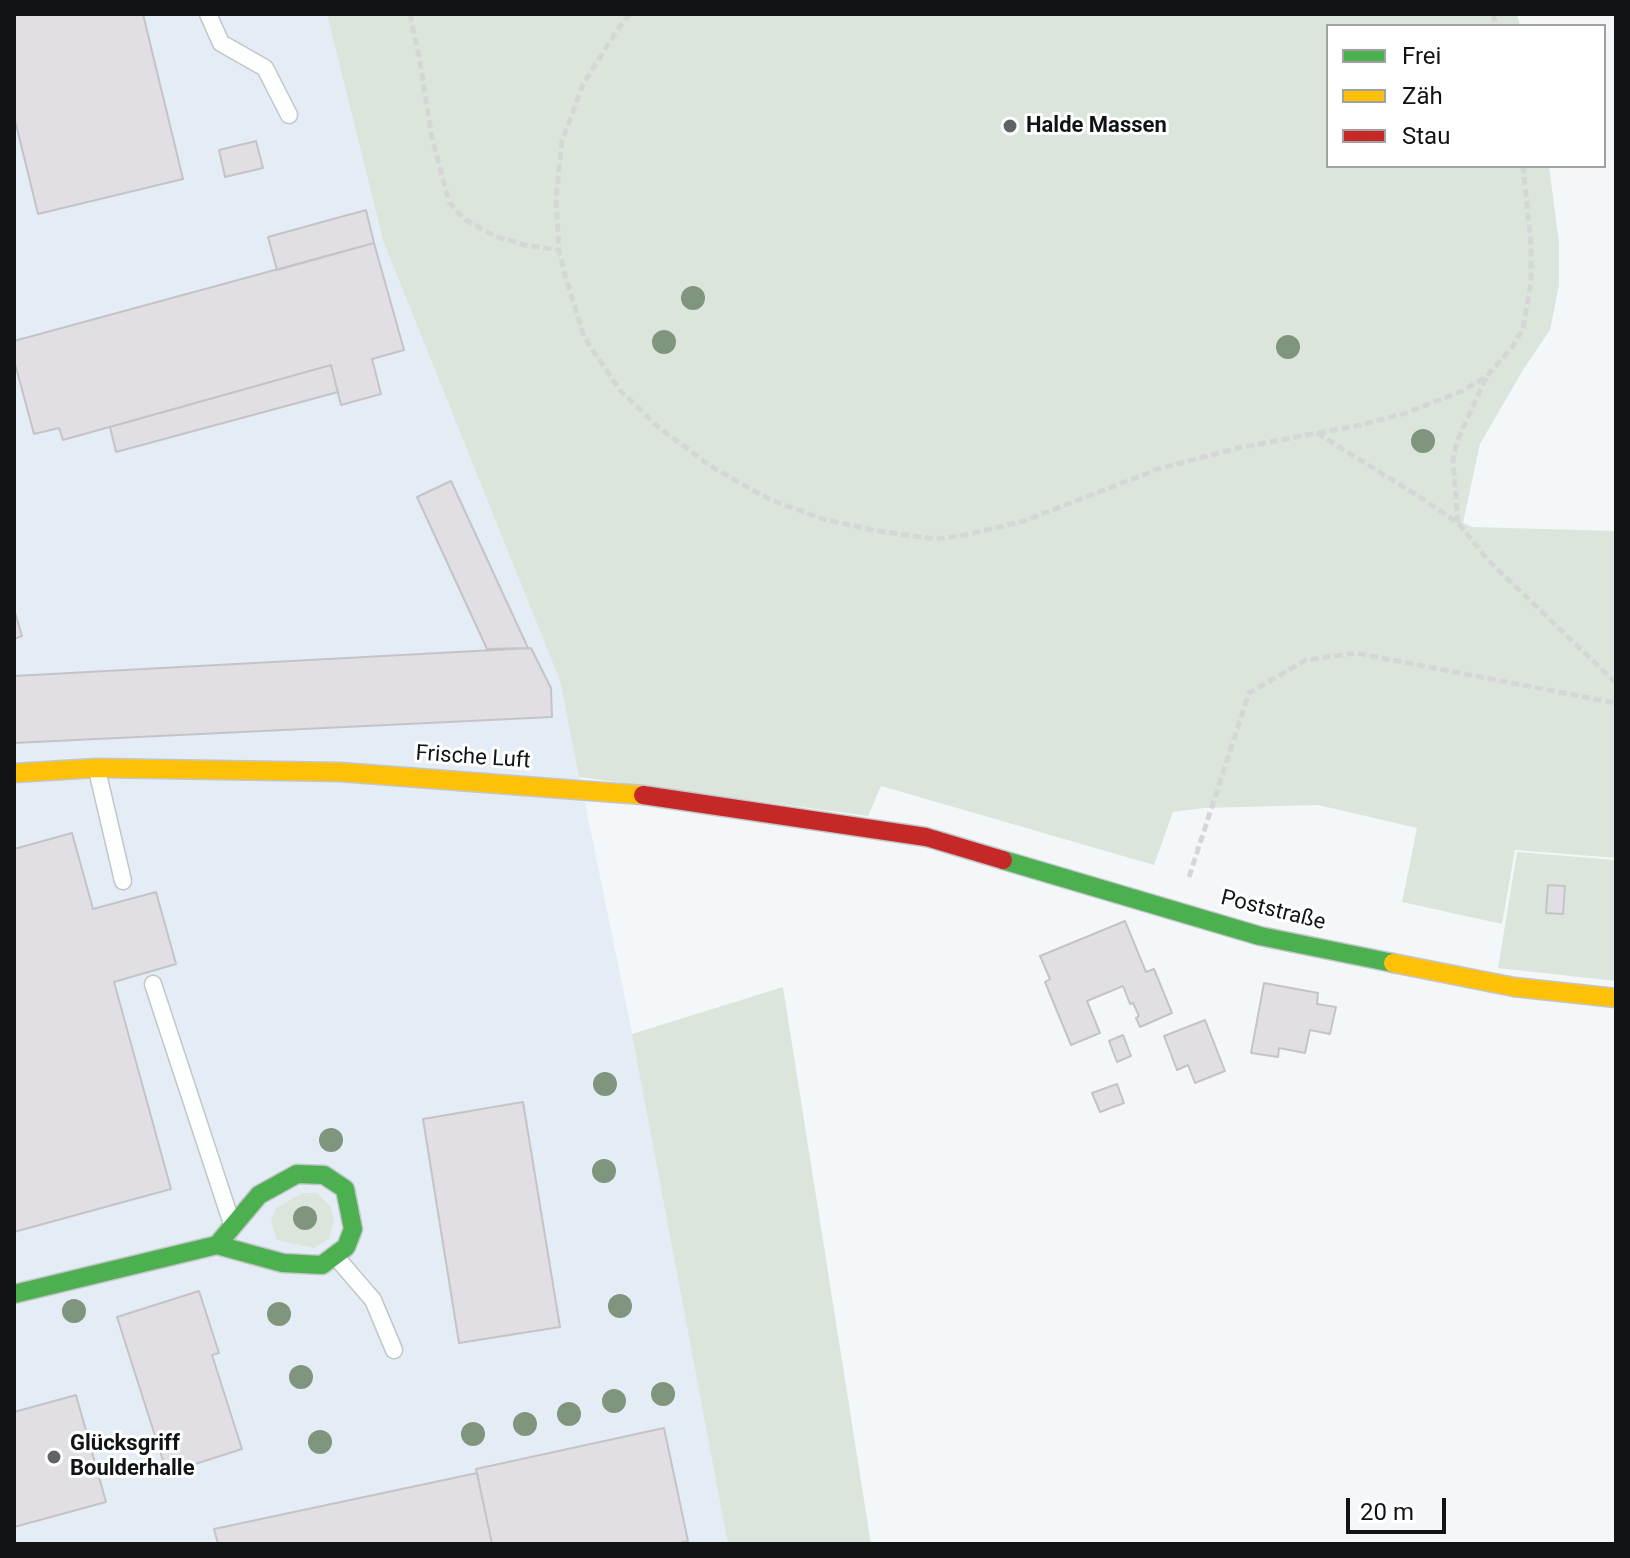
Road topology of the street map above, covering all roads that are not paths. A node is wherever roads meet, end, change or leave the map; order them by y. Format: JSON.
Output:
{"nodes":[{"id":1,"x":208,"y":14,"type":"edge"},
{"id":2,"x":289,"y":115,"type":"dead end"},
{"id":3,"x":97,"y":768,"type":"junction"},
{"id":4,"x":14,"y":773,"type":"edge"},
{"id":5,"x":926,"y":837,"type":"joint"},
{"id":6,"x":123,"y":881,"type":"dead end"},
{"id":7,"x":153,"y":984,"type":"dead end"},
{"id":8,"x":1616,"y":998,"type":"edge"},
{"id":9,"x":233,"y":1226,"type":"junction"},
{"id":10,"x":217,"y":1245,"type":"junction"},
{"id":11,"x":334,"y":1256,"type":"junction"},
{"id":12,"x":14,"y":1294,"type":"edge"},
{"id":13,"x":394,"y":1350,"type":"dead end"}],
"edges":[{"from":1,"to":2,"type":"lane"},
{"from":3,"to":4,"type":"street","name":"Frische Luft"},
{"from":3,"to":5,"type":"street","name":"Frische Luft"},
{"from":3,"to":6,"type":"lane"},
{"from":5,"to":8,"type":"street","name":"Poststraße"},
{"from":7,"to":9,"type":"lane"},
{"from":9,"to":10,"type":"street"},
{"from":9,"to":11,"type":"street"},
{"from":10,"to":11,"type":"street"},
{"from":10,"to":12,"type":"street"},
{"from":11,"to":13,"type":"lane"}]}
